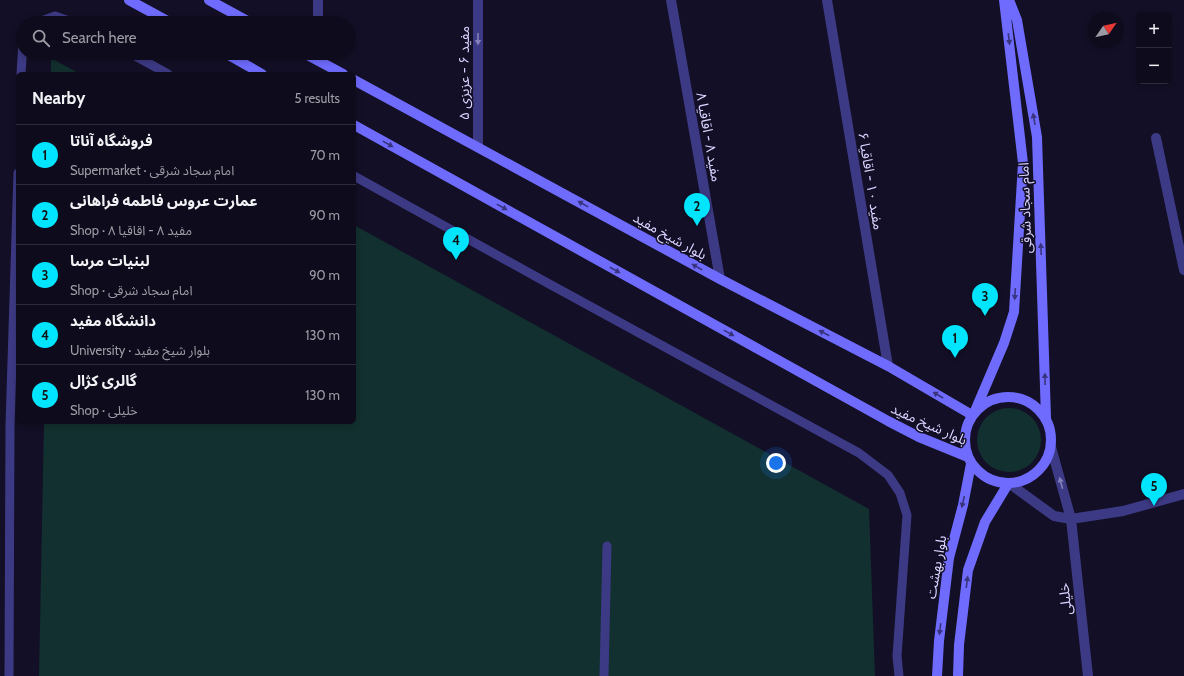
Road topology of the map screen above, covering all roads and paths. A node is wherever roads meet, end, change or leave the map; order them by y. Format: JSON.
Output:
{"nodes":[{"id":1,"x":129,"y":0,"type":"edge"},
{"id":2,"x":209,"y":0,"type":"edge"},
{"id":3,"x":318,"y":0,"type":"edge"},
{"id":4,"x":478,"y":0,"type":"edge"},
{"id":5,"x":671,"y":0,"type":"edge"},
{"id":6,"x":827,"y":0,"type":"edge"},
{"id":7,"x":1004,"y":0,"type":"edge"},
{"id":8,"x":1009,"y":0,"type":"edge"},
{"id":9,"x":158,"y":16,"type":"edge"},
{"id":10,"x":238,"y":16,"type":"edge"},
{"id":11,"x":318,"y":16,"type":"edge"},
{"id":12,"x":22,"y":60,"type":"edge"},
{"id":13,"x":143,"y":60,"type":"edge"},
{"id":14,"x":237,"y":60,"type":"edge"},
{"id":15,"x":323,"y":60,"type":"edge"},
{"id":16,"x":21,"y":72,"type":"edge"},
{"id":17,"x":164,"y":72,"type":"edge"},
{"id":18,"x":258,"y":72,"type":"edge"},
{"id":19,"x":340,"y":72,"type":"edge"},
{"id":20,"x":356,"y":81,"type":"edge"},
{"id":21,"x":356,"y":126,"type":"edge"},
{"id":22,"x":1156,"y":138,"type":"dead end"},
{"id":23,"x":478,"y":147,"type":"junction"},
{"id":24,"x":356,"y":177,"type":"edge"},
{"id":25,"x":16,"y":236,"type":"edge"},
{"id":26,"x":1184,"y":270,"type":"edge"},
{"id":27,"x":720,"y":279,"type":"junction"},
{"id":28,"x":888,"y":366,"type":"junction"},
{"id":29,"x":974,"y":413,"type":"junction"},
{"id":30,"x":1046,"y":418,"type":"junction"},
{"id":31,"x":1051,"y":447,"type":"junction"},
{"id":32,"x":970,"y":460,"type":"junction"},
{"id":33,"x":1009,"y":484,"type":"junction"},
{"id":34,"x":1184,"y":494,"type":"edge"},
{"id":35,"x":1071,"y":519,"type":"junction"},
{"id":36,"x":607,"y":546,"type":"dead end"},
{"id":37,"x":8,"y":676,"type":"edge"},
{"id":38,"x":604,"y":676,"type":"edge"},
{"id":39,"x":899,"y":676,"type":"edge"},
{"id":40,"x":937,"y":676,"type":"edge"},
{"id":41,"x":958,"y":676,"type":"edge"},
{"id":42,"x":1088,"y":676,"type":"edge"}],
"edges":[{"from":1,"to":9,"type":"street"},
{"from":2,"to":10,"type":"street"},
{"from":3,"to":11,"type":"street"},
{"from":4,"to":23,"type":"street","name":"مفید ۶ - عزیزی ۵","one_way":true},
{"from":5,"to":27,"type":"street","name":"مفید ۸ - اقاقیا ۸"},
{"from":6,"to":28,"type":"street","name":"مفید ۱۰ - اقاقیا ۶"},
{"from":7,"to":29,"type":"street","name":"امام سجاد شرقی","one_way":true},
{"from":30,"to":8,"type":"street","name":"امام سجاد شرقی","one_way":true},
{"from":12,"to":16,"type":"lane"},
{"from":13,"to":17,"type":"lane"},
{"from":14,"to":18,"type":"street"},
{"from":15,"to":19,"type":"street"},
{"from":20,"to":23,"type":"street","name":"بلوار شیخ مفید"},
{"from":21,"to":32,"type":"street","name":"بلوار شیخ مفید","one_way":true},
{"from":22,"to":26,"type":"street"},
{"from":27,"to":23,"type":"street","name":"بلوار شیخ مفید","one_way":true},
{"from":24,"to":39,"type":"lane"},
{"from":25,"to":37,"type":"lane"},
{"from":28,"to":27,"type":"street","name":"بلوار شیخ مفید","one_way":true},
{"from":29,"to":28,"type":"street","name":"بلوار شیخ مفید","one_way":true},
{"from":29,"to":30,"type":"street"},
{"from":29,"to":32,"type":"street"},
{"from":30,"to":31,"type":"street"},
{"from":31,"to":33,"type":"street"},
{"from":35,"to":31,"type":"street","name":"خلیلی","one_way":true},
{"from":32,"to":33,"type":"street"},
{"from":32,"to":40,"type":"street","name":"بلوار بهشت","one_way":true},
{"from":33,"to":35,"type":"street"},
{"from":41,"to":33,"type":"street","one_way":true},
{"from":34,"to":35,"type":"street"},
{"from":35,"to":42,"type":"street","name":"خلیلی"},
{"from":36,"to":38,"type":"lane"}]}
